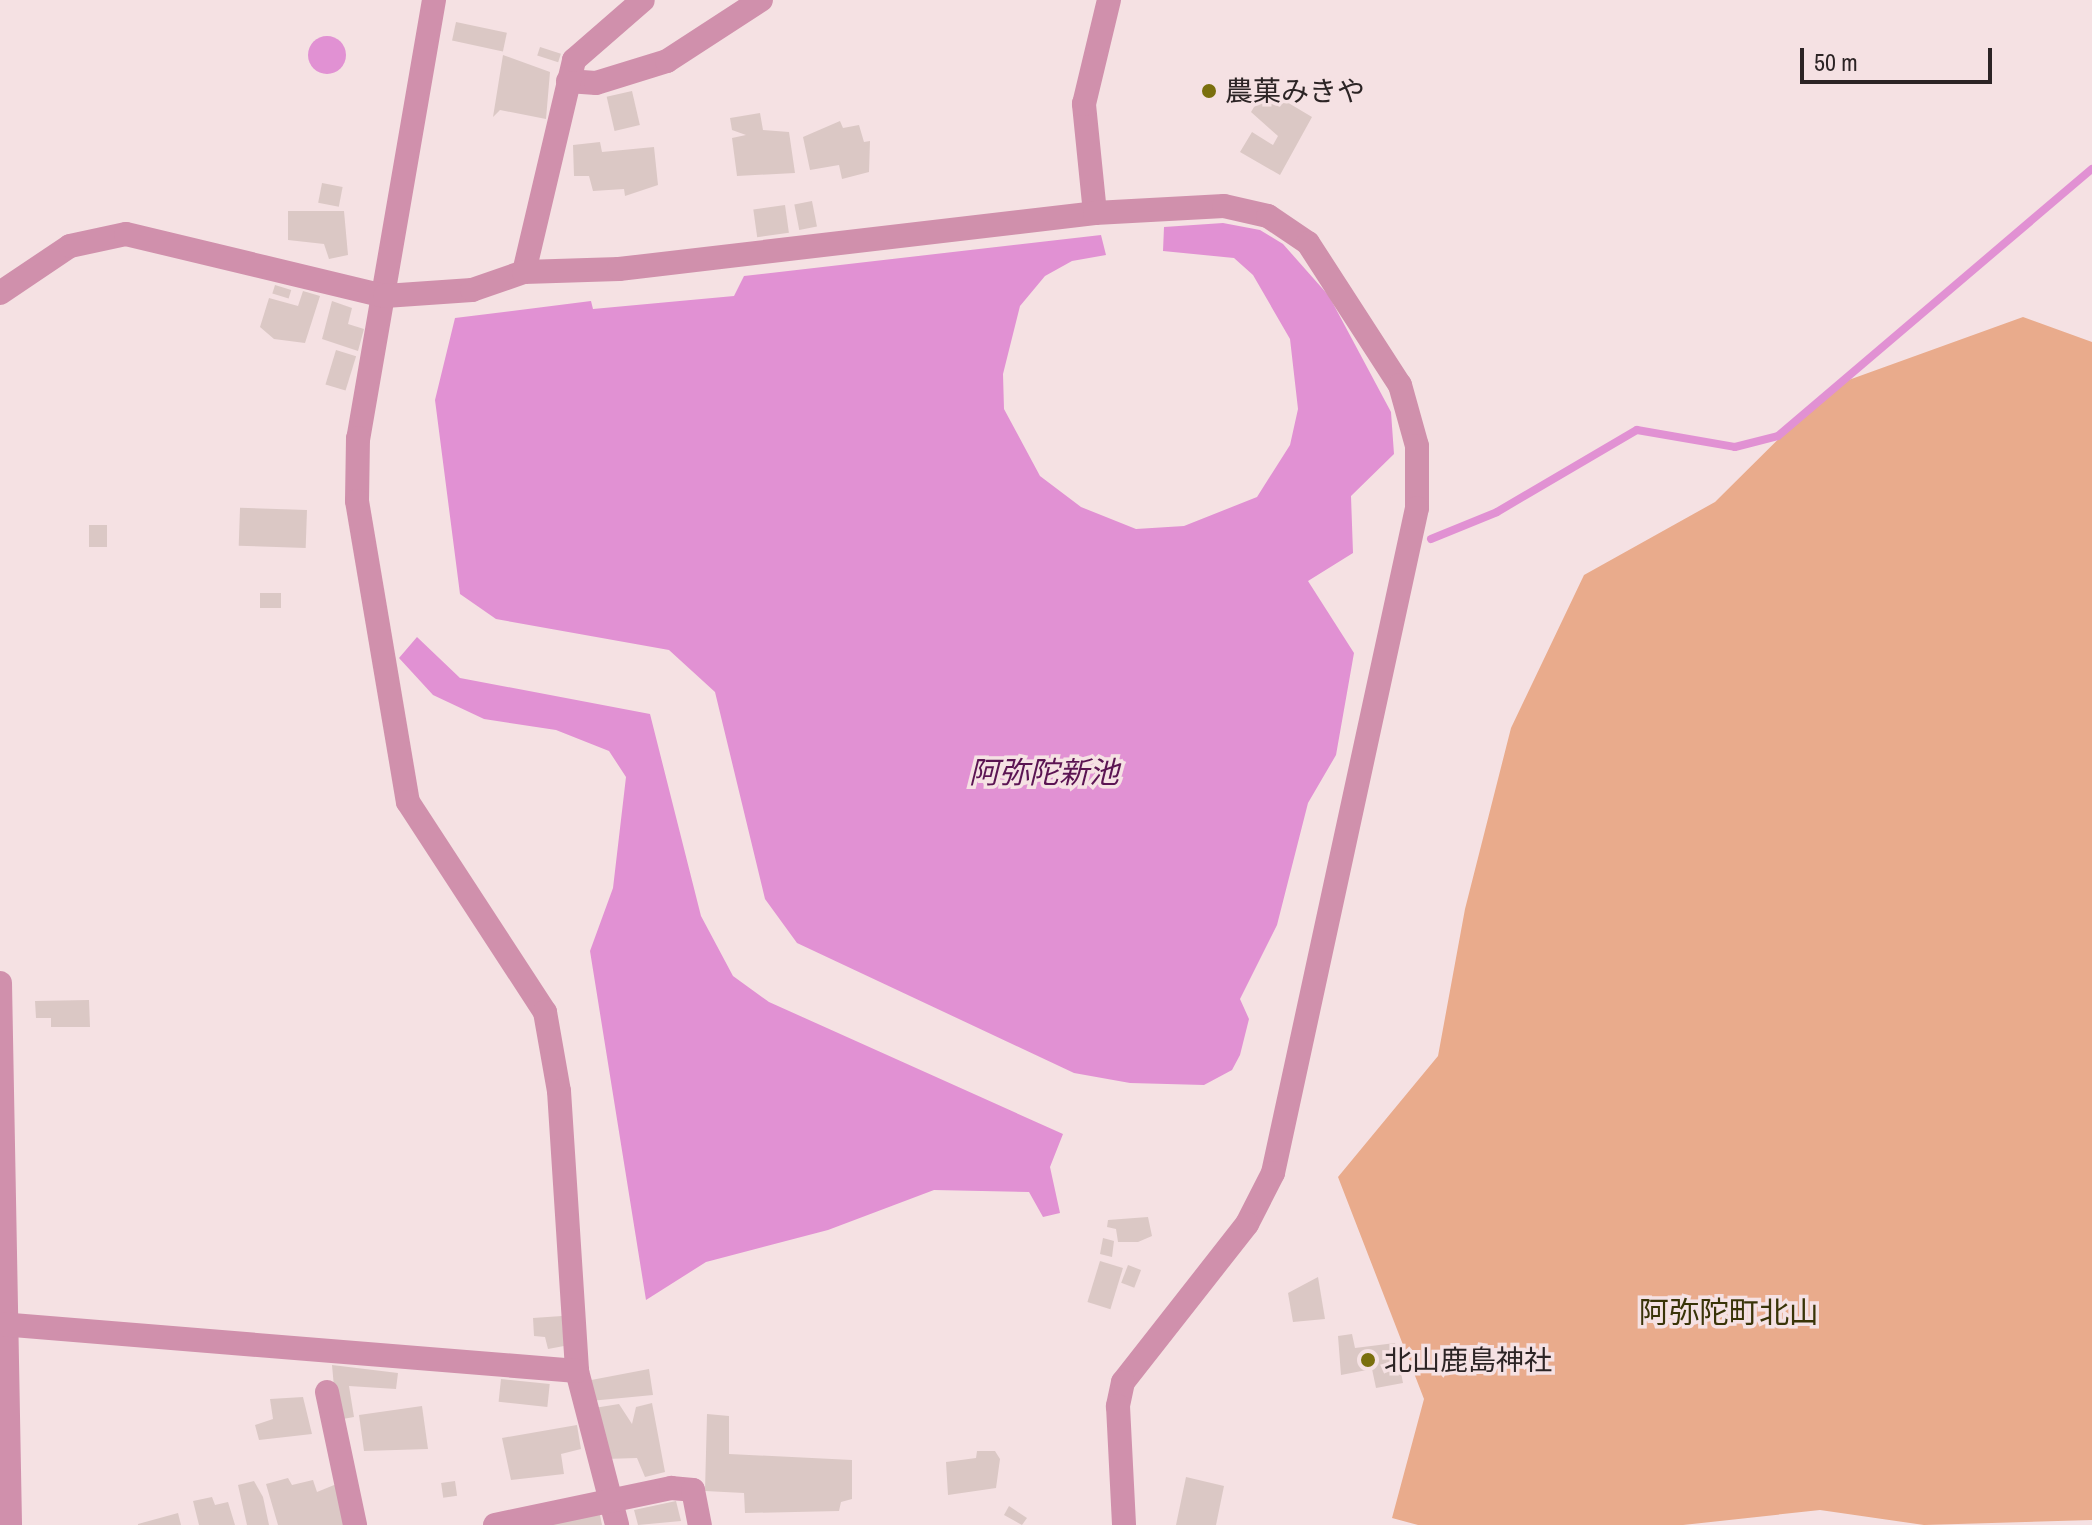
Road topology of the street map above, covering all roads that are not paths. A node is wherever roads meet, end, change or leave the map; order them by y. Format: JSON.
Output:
{"nodes":[{"id":1,"x":434,"y":0,"type":"edge"},
{"id":2,"x":643,"y":0,"type":"edge"},
{"id":3,"x":761,"y":0,"type":"edge"},
{"id":4,"x":1109,"y":0,"type":"edge"},
{"id":5,"x":568,"y":81,"type":"junction"},
{"id":6,"x":1095,"y":213,"type":"junction"},
{"id":7,"x":524,"y":272,"type":"junction"},
{"id":8,"x":0,"y":293,"type":"edge"},
{"id":9,"x":385,"y":296,"type":"junction"},
{"id":10,"x":0,"y":983,"type":"edge"},
{"id":11,"x":3,"y":1324,"type":"edge"},
{"id":12,"x":577,"y":1371,"type":"junction"},
{"id":13,"x":327,"y":1392,"type":"dead end"},
{"id":14,"x":608,"y":1500,"type":"junction"},
{"id":15,"x":10,"y":1525,"type":"edge"},
{"id":16,"x":355,"y":1525,"type":"edge"},
{"id":17,"x":495,"y":1525,"type":"edge"},
{"id":18,"x":617,"y":1525,"type":"edge"},
{"id":19,"x":700,"y":1525,"type":"edge"},
{"id":20,"x":1124,"y":1525,"type":"edge"}],
"edges":[{"from":1,"to":9,"type":"street"},
{"from":2,"to":5,"type":"street"},
{"from":3,"to":5,"type":"street"},
{"from":4,"to":6,"type":"street"},
{"from":5,"to":7,"type":"street"},
{"from":6,"to":7,"type":"street"},
{"from":6,"to":20,"type":"street"},
{"from":7,"to":9,"type":"street"},
{"from":8,"to":9,"type":"street"},
{"from":9,"to":12,"type":"street"},
{"from":10,"to":11,"type":"street"},
{"from":11,"to":12,"type":"street"},
{"from":11,"to":15,"type":"street"},
{"from":12,"to":14,"type":"street"},
{"from":13,"to":16,"type":"street"},
{"from":14,"to":17,"type":"street"},
{"from":14,"to":18,"type":"street"},
{"from":14,"to":19,"type":"street"}]}
